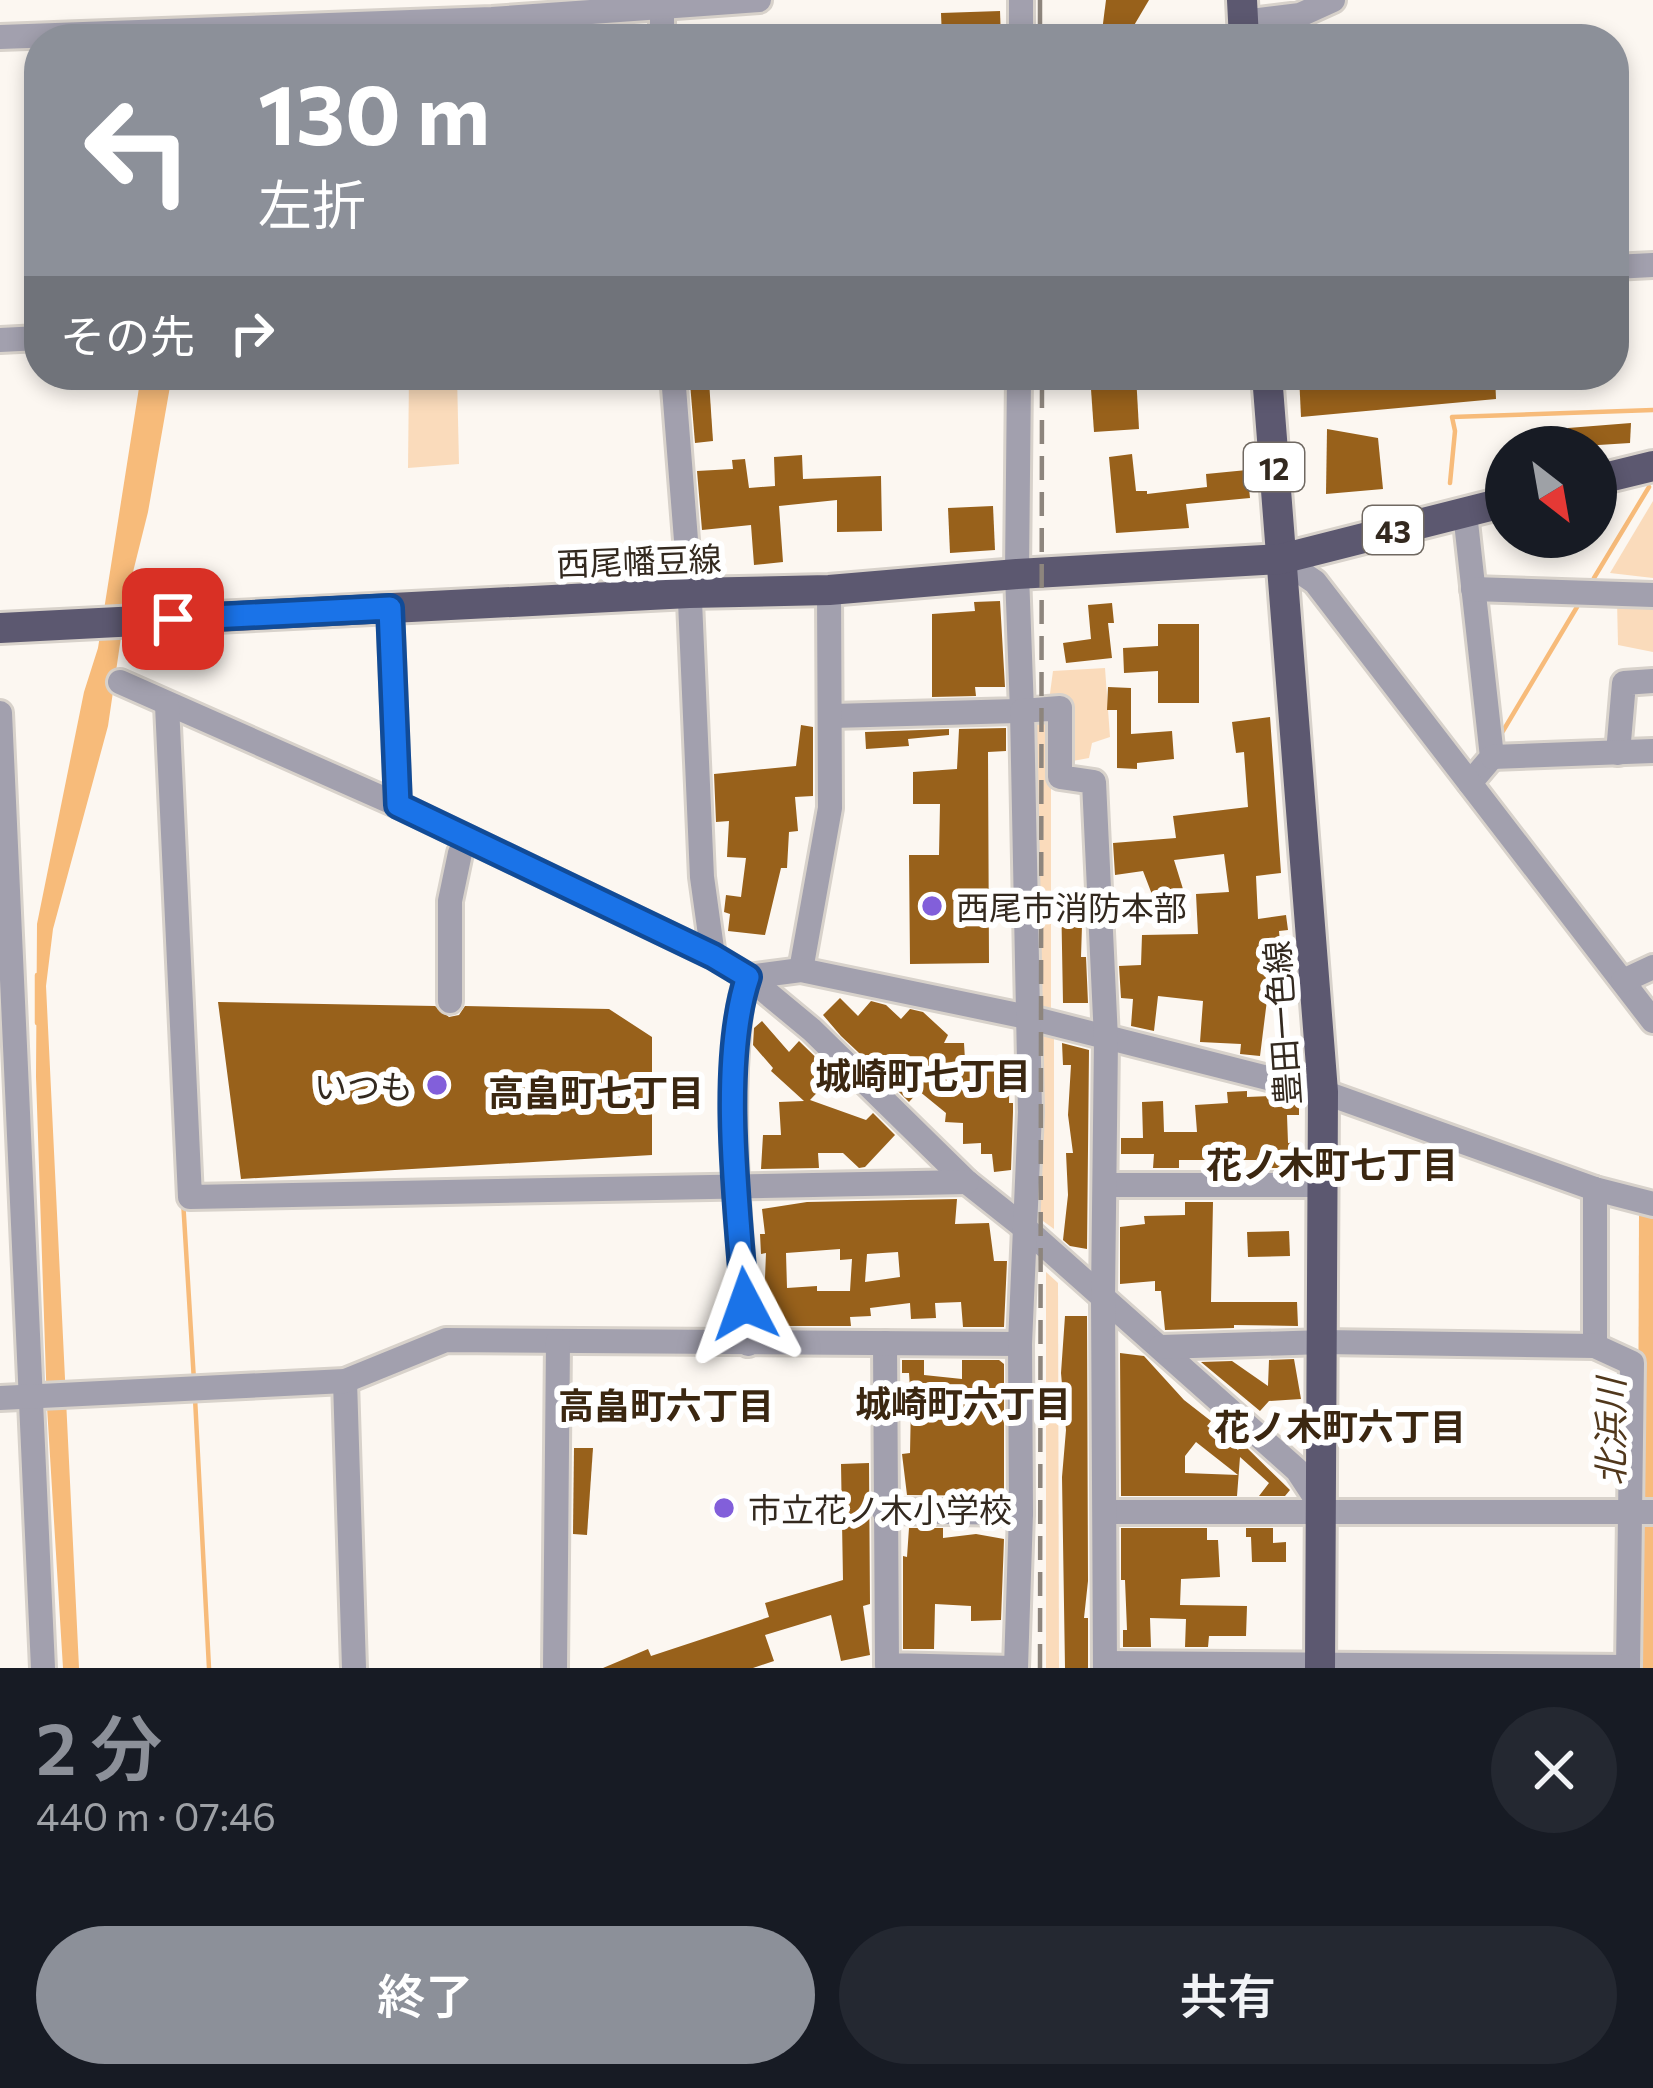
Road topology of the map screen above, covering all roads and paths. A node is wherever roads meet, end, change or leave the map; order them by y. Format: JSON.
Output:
{"nodes":[{"id":1,"x":1333,"y":0,"type":"edge"},
{"id":2,"x":750,"y":1,"type":"edge"},
{"id":3,"x":662,"y":4,"type":"edge"},
{"id":4,"x":1243,"y":20,"type":"edge"},
{"id":5,"x":273,"y":24,"type":"edge"},
{"id":6,"x":674,"y":390,"type":"edge"},
{"id":7,"x":1019,"y":390,"type":"edge"},
{"id":8,"x":1268,"y":390,"type":"edge"},
{"id":9,"x":1653,"y":466,"type":"edge"},
{"id":10,"x":1617,"y":475,"type":"edge"},
{"id":11,"x":1485,"y":508,"type":"edge"},
{"id":12,"x":1465,"y":513,"type":"junction"},
{"id":13,"x":1281,"y":559,"type":"junction"},
{"id":14,"x":1017,"y":574,"type":"junction"},
{"id":15,"x":1473,"y":589,"type":"junction"},
{"id":16,"x":829,"y":590,"type":"junction"},
{"id":17,"x":689,"y":593,"type":"junction"},
{"id":18,"x":1653,"y":595,"type":"edge"},
{"id":19,"x":390,"y":608,"type":"junction"},
{"id":20,"x":0,"y":628,"type":"edge"},
{"id":21,"x":1653,"y":681,"type":"edge"},
{"id":22,"x":120,"y":682,"type":"dead end"},
{"id":23,"x":167,"y":705,"type":"junction"},
{"id":24,"x":1022,"y":711,"type":"junction"},
{"id":25,"x":0,"y":713,"type":"edge"},
{"id":26,"x":832,"y":716,"type":"junction"},
{"id":27,"x":1653,"y":751,"type":"edge"},
{"id":28,"x":1618,"y":753,"type":"junction"},
{"id":29,"x":1492,"y":757,"type":"junction"},
{"id":30,"x":1470,"y":783,"type":"junction"},
{"id":31,"x":398,"y":805,"type":"junction"},
{"id":32,"x":460,"y":853,"type":"dead end"},
{"id":33,"x":713,"y":956,"type":"junction"},
{"id":34,"x":1653,"y":967,"type":"edge"},
{"id":35,"x":801,"y":970,"type":"junction"},
{"id":36,"x":748,"y":977,"type":"junction"},
{"id":37,"x":1623,"y":981,"type":"junction"},
{"id":38,"x":450,"y":1001,"type":"dead end"},
{"id":39,"x":1027,"y":1017,"type":"junction"},
{"id":40,"x":1653,"y":1021,"type":"edge"},
{"id":41,"x":1106,"y":1039,"type":"junction"},
{"id":42,"x":1324,"y":1092,"type":"junction"},
{"id":43,"x":8,"y":1099,"type":"edge"},
{"id":44,"x":967,"y":1182,"type":"junction"},
{"id":45,"x":736,"y":1185,"type":"junction"},
{"id":46,"x":1107,"y":1185,"type":"junction"},
{"id":47,"x":1324,"y":1185,"type":"junction"},
{"id":48,"x":1595,"y":1189,"type":"junction"},
{"id":49,"x":1645,"y":1202,"type":"edge"},
{"id":50,"x":1025,"y":1228,"type":"junction"},
{"id":51,"x":1102,"y":1298,"type":"junction"},
{"id":52,"x":558,"y":1341,"type":"junction"},
{"id":53,"x":1324,"y":1342,"type":"junction"},
{"id":54,"x":885,"y":1343,"type":"junction"},
{"id":55,"x":1020,"y":1344,"type":"junction"},
{"id":56,"x":748,"y":1345,"type":"junction"},
{"id":57,"x":1594,"y":1346,"type":"junction"},
{"id":58,"x":1161,"y":1347,"type":"junction"},
{"id":59,"x":345,"y":1381,"type":"junction"},
{"id":60,"x":30,"y":1397,"type":"junction"},
{"id":61,"x":0,"y":1399,"type":"edge"},
{"id":62,"x":884,"y":1510,"type":"junction"},
{"id":63,"x":1323,"y":1510,"type":"junction"},
{"id":64,"x":1641,"y":1510,"type":"edge"},
{"id":65,"x":1105,"y":1512,"type":"junction"},
{"id":66,"x":1022,"y":1514,"type":"junction"},
{"id":67,"x":1105,"y":1666,"type":"edge"},
{"id":68,"x":1628,"y":1667,"type":"edge"},
{"id":69,"x":43,"y":1668,"type":"edge"},
{"id":70,"x":354,"y":1668,"type":"edge"},
{"id":71,"x":555,"y":1668,"type":"edge"},
{"id":72,"x":1014,"y":1668,"type":"edge"},
{"id":73,"x":1320,"y":1668,"type":"edge"}],
"edges":[{"from":1,"to":4,"type":"street"},
{"from":2,"to":3,"type":"street"},
{"from":3,"to":5,"type":"street"},
{"from":6,"to":17,"type":"street"},
{"from":7,"to":14,"type":"street"},
{"from":8,"to":13,"type":"main road","name":"豊田一色線","number":"12"},
{"from":9,"to":10,"type":"main road"},
{"from":11,"to":12,"type":"main road","number":"43"},
{"from":12,"to":13,"type":"main road","number":"43"},
{"from":12,"to":15,"type":"street"},
{"from":13,"to":14,"type":"main road","name":"西尾幡豆線"},
{"from":13,"to":30,"type":"street"},
{"from":13,"to":42,"type":"main road","name":"豊田一色線","number":"12"},
{"from":14,"to":16,"type":"main road","name":"西尾幡豆線"},
{"from":14,"to":24,"type":"street"},
{"from":15,"to":18,"type":"street"},
{"from":15,"to":29,"type":"street"},
{"from":16,"to":17,"type":"main road","name":"西尾幡豆線"},
{"from":16,"to":26,"type":"street"},
{"from":17,"to":19,"type":"main road","name":"西尾幡豆線"},
{"from":17,"to":33,"type":"street"},
{"from":19,"to":20,"type":"main road","name":"西尾幡豆線"},
{"from":19,"to":31,"type":"street"},
{"from":21,"to":28,"type":"street"},
{"from":22,"to":23,"type":"street"},
{"from":23,"to":31,"type":"street"},
{"from":23,"to":45,"type":"street"},
{"from":24,"to":26,"type":"street"},
{"from":24,"to":39,"type":"street"},
{"from":24,"to":41,"type":"street"},
{"from":25,"to":43,"type":"street"},
{"from":26,"to":35,"type":"street"},
{"from":27,"to":28,"type":"street"},
{"from":28,"to":29,"type":"street"},
{"from":29,"to":30,"type":"street"},
{"from":30,"to":37,"type":"street"},
{"from":31,"to":33,"type":"street"},
{"from":32,"to":38,"type":"street"},
{"from":33,"to":36,"type":"street"},
{"from":34,"to":37,"type":"street"},
{"from":35,"to":36,"type":"street"},
{"from":35,"to":39,"type":"street"},
{"from":36,"to":44,"type":"street"},
{"from":36,"to":45,"type":"street"},
{"from":37,"to":40,"type":"street"},
{"from":39,"to":41,"type":"street"},
{"from":39,"to":50,"type":"street"},
{"from":41,"to":42,"type":"street"},
{"from":41,"to":46,"type":"street"},
{"from":42,"to":47,"type":"main road","name":"豊田一色線","number":"12"},
{"from":42,"to":48,"type":"street"},
{"from":43,"to":60,"type":"street"},
{"from":44,"to":45,"type":"street"},
{"from":44,"to":50,"type":"street"},
{"from":45,"to":56,"type":"street"},
{"from":46,"to":47,"type":"street"},
{"from":46,"to":51,"type":"street"},
{"from":47,"to":53,"type":"main road","name":"豊田一色線","number":"12"},
{"from":48,"to":49,"type":"street"},
{"from":48,"to":57,"type":"street"},
{"from":50,"to":51,"type":"street"},
{"from":50,"to":55,"type":"street"},
{"from":51,"to":58,"type":"street"},
{"from":51,"to":65,"type":"street"},
{"from":52,"to":56,"type":"street"},
{"from":52,"to":59,"type":"street"},
{"from":52,"to":71,"type":"street"},
{"from":53,"to":57,"type":"street"},
{"from":53,"to":58,"type":"street"},
{"from":53,"to":63,"type":"main road","name":"豊田一色線","number":"12"},
{"from":54,"to":55,"type":"street"},
{"from":54,"to":56,"type":"street"},
{"from":54,"to":62,"type":"street"},
{"from":55,"to":66,"type":"street"},
{"from":57,"to":64,"type":"street"},
{"from":58,"to":63,"type":"street"},
{"from":59,"to":60,"type":"street"},
{"from":59,"to":70,"type":"street"},
{"from":60,"to":61,"type":"street"},
{"from":60,"to":69,"type":"street"},
{"from":62,"to":66,"type":"street"},
{"from":62,"to":72,"type":"street"},
{"from":63,"to":64,"type":"street"},
{"from":63,"to":65,"type":"street"},
{"from":63,"to":73,"type":"main road","name":"豊田一色線","number":"12"},
{"from":64,"to":68,"type":"street"},
{"from":65,"to":67,"type":"street"},
{"from":66,"to":72,"type":"street"},
{"from":67,"to":73,"type":"street"},
{"from":68,"to":73,"type":"street"}]}
